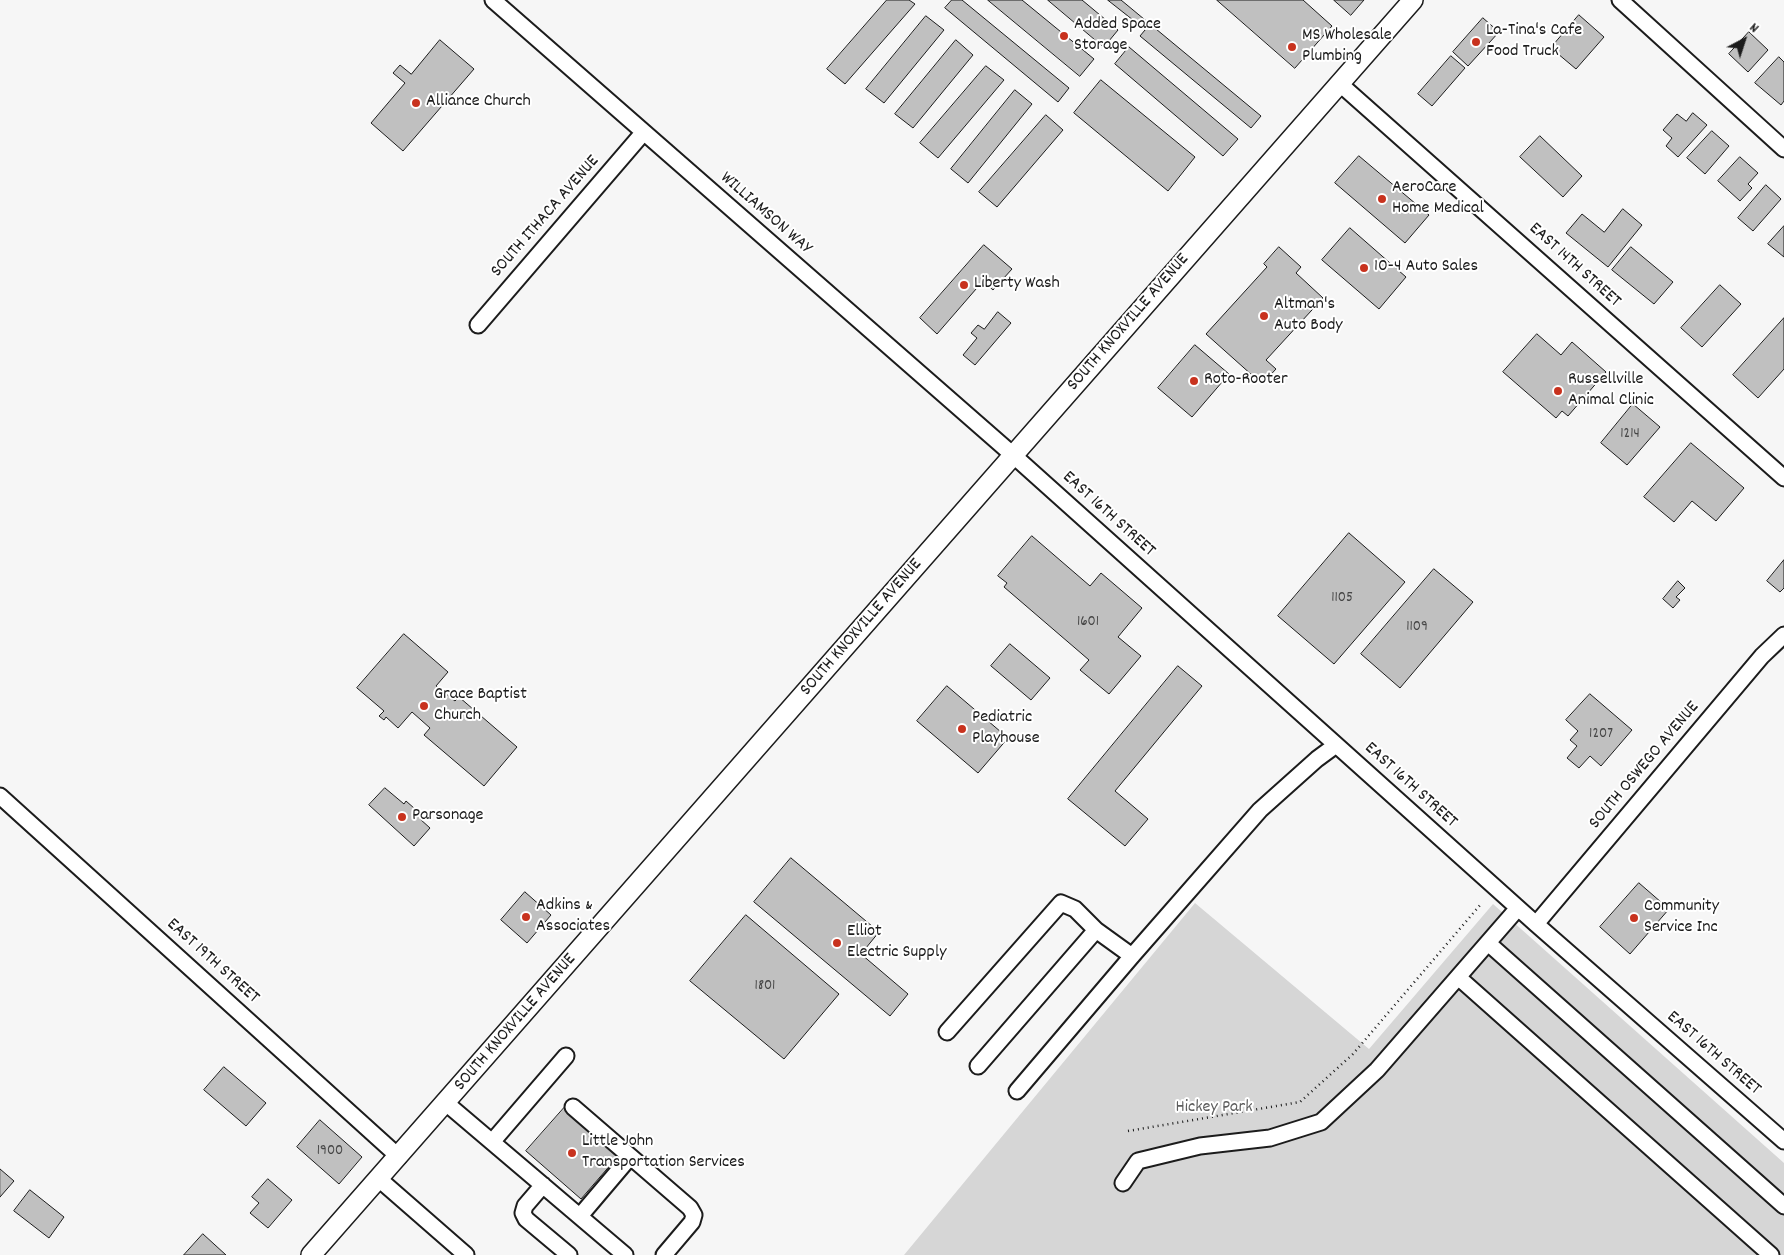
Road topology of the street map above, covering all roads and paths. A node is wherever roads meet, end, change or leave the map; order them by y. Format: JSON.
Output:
{"nodes":[{"id":1,"x":493,"y":0,"type":"edge"},
{"id":2,"x":1413,"y":0,"type":"edge"},
{"id":3,"x":1620,"y":0,"type":"edge"},
{"id":4,"x":1339,"y":83,"type":"junction"},
{"id":5,"x":643,"y":133,"type":"junction"},
{"id":6,"x":1784,"y":149,"type":"edge"},
{"id":7,"x":478,"y":325,"type":"dead end"},
{"id":8,"x":1014,"y":455,"type":"junction"},
{"id":9,"x":1784,"y":478,"type":"edge"},
{"id":10,"x":1784,"y":635,"type":"edge"},
{"id":11,"x":1336,"y":745,"type":"junction"},
{"id":12,"x":0,"y":796,"type":"edge"},
{"id":13,"x":1481,"y":904,"type":"dead end"},
{"id":14,"x":1518,"y":908,"type":"junction"},
{"id":15,"x":1536,"y":924,"type":"junction"},
{"id":16,"x":1096,"y":930,"type":"junction"},
{"id":17,"x":1488,"y":943,"type":"junction"},
{"id":18,"x":1132,"y":956,"type":"junction"},
{"id":19,"x":1458,"y":977,"type":"junction"},
{"id":20,"x":947,"y":1032,"type":"dead end"},
{"id":21,"x":566,"y":1056,"type":"dead end"},
{"id":22,"x":978,"y":1066,"type":"dead end"},
{"id":23,"x":1017,"y":1091,"type":"dead end"},
{"id":24,"x":446,"y":1103,"type":"junction"},
{"id":25,"x":573,"y":1107,"type":"dead end"},
{"id":26,"x":1128,"y":1131,"type":"dead end"},
{"id":27,"x":1784,"y":1141,"type":"edge"},
{"id":28,"x":492,"y":1142,"type":"junction"},
{"id":29,"x":399,"y":1157,"type":"junction"},
{"id":30,"x":630,"y":1157,"type":"junction"},
{"id":31,"x":379,"y":1179,"type":"junction"},
{"id":32,"x":1123,"y":1183,"type":"dead end"},
{"id":33,"x":543,"y":1185,"type":"junction"},
{"id":34,"x":1784,"y":1206,"type":"edge"},
{"id":35,"x":580,"y":1216,"type":"junction"},
{"id":36,"x":312,"y":1255,"type":"edge"},
{"id":37,"x":466,"y":1255,"type":"edge"},
{"id":38,"x":568,"y":1255,"type":"edge"},
{"id":39,"x":625,"y":1255,"type":"edge"},
{"id":40,"x":664,"y":1255,"type":"edge"},
{"id":41,"x":1771,"y":1255,"type":"edge"}],
"edges":[{"from":1,"to":5,"type":"street","name":"WILLIAMSON WAY"},
{"from":2,"to":4,"type":"main road","name":"SOUTH KNOXVILLE AVENUE"},
{"from":3,"to":6,"type":"street"},
{"from":4,"to":8,"type":"main road","name":"SOUTH KNOXVILLE AVENUE"},
{"from":4,"to":9,"type":"street","name":"EAST 14TH STREET"},
{"from":5,"to":7,"type":"street","name":"SOUTH ITHACA AVENUE"},
{"from":5,"to":8,"type":"street","name":"WILLIAMSON WAY"},
{"from":8,"to":11,"type":"street","name":"EAST 16TH STREET"},
{"from":8,"to":24,"type":"main road","name":"SOUTH KNOXVILLE AVENUE"},
{"from":10,"to":15,"type":"street","name":"SOUTH OSWEGO AVENUE"},
{"from":11,"to":14,"type":"street","name":"EAST 16TH STREET"},
{"from":11,"to":18,"type":"street"},
{"from":12,"to":29,"type":"street","name":"EAST 19TH STREET"},
{"from":13,"to":26,"type":"path"},
{"from":14,"to":15,"type":"street","name":"EAST 16TH STREET"},
{"from":14,"to":17,"type":"street"},
{"from":15,"to":27,"type":"street","name":"EAST 16TH STREET"},
{"from":16,"to":18,"type":"street"},
{"from":16,"to":20,"type":"street"},
{"from":16,"to":22,"type":"street"},
{"from":17,"to":19,"type":"street"},
{"from":17,"to":34,"type":"street"},
{"from":18,"to":23,"type":"street"},
{"from":19,"to":32,"type":"street"},
{"from":19,"to":41,"type":"street"},
{"from":21,"to":28,"type":"street"},
{"from":24,"to":28,"type":"street"},
{"from":24,"to":29,"type":"main road","name":"SOUTH KNOXVILLE AVENUE"},
{"from":25,"to":30,"type":"street"},
{"from":28,"to":33,"type":"street"},
{"from":29,"to":31,"type":"main road","name":"SOUTH KNOXVILLE AVENUE"},
{"from":30,"to":35,"type":"street"},
{"from":30,"to":40,"type":"street"},
{"from":31,"to":36,"type":"main road","name":"SOUTH KNOXVILLE AVENUE"},
{"from":31,"to":37,"type":"street"},
{"from":33,"to":35,"type":"street"},
{"from":33,"to":38,"type":"street"},
{"from":35,"to":39,"type":"street"}]}
